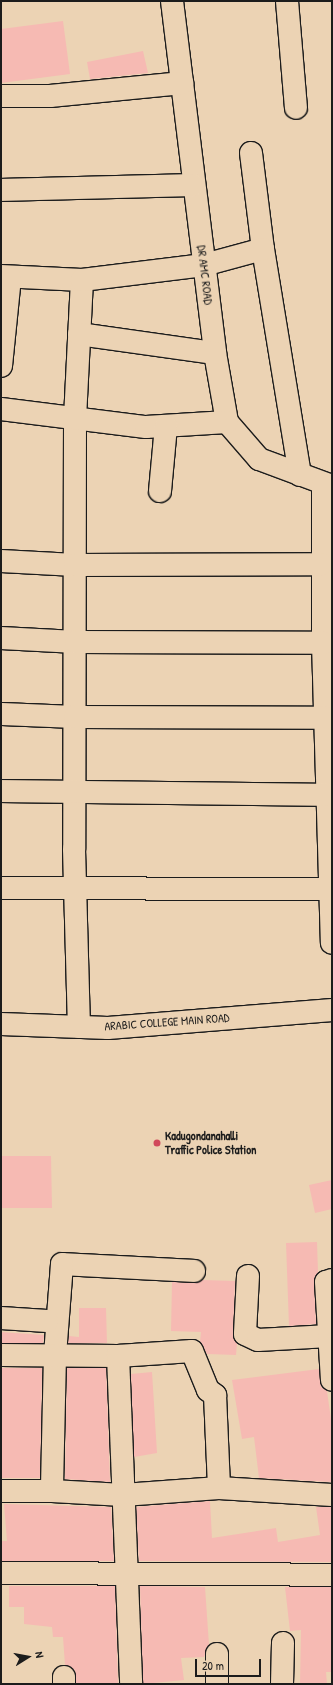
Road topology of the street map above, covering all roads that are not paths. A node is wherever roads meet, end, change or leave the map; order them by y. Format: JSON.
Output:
{"nodes":[{"id":1,"x":172,"y":1,"type":"edge"},
{"id":2,"x":287,"y":1,"type":"edge"},
{"id":3,"x":182,"y":83,"type":"junction"},
{"id":4,"x":1,"y":96,"type":"edge"},
{"id":5,"x":296,"y":108,"type":"dead end"},
{"id":6,"x":250,"y":153,"type":"dead end"},
{"id":7,"x":194,"y":185,"type":"junction"},
{"id":8,"x":1,"y":190,"type":"edge"},
{"id":9,"x":263,"y":249,"type":"junction"},
{"id":10,"x":204,"y":265,"type":"junction"},
{"id":11,"x":5,"y":276,"type":"edge"},
{"id":12,"x":82,"y":280,"type":"junction"},
{"id":13,"x":79,"y":334,"type":"junction"},
{"id":14,"x":215,"y":354,"type":"junction"},
{"id":15,"x":1,"y":366,"type":"edge"},
{"id":16,"x":1,"y":410,"type":"edge"},
{"id":17,"x":75,"y":418,"type":"junction"},
{"id":18,"x":226,"y":422,"type":"junction"},
{"id":19,"x":166,"y":426,"type":"junction"},
{"id":20,"x":300,"y":475,"type":"junction"},
{"id":21,"x":328,"y":485,"type":"edge"},
{"id":22,"x":160,"y":491,"type":"dead end"},
{"id":23,"x":1,"y":561,"type":"edge"},
{"id":24,"x":321,"y":564,"type":"junction"},
{"id":25,"x":75,"y":565,"type":"junction"},
{"id":26,"x":1,"y":638,"type":"edge"},
{"id":27,"x":76,"y":642,"type":"junction"},
{"id":28,"x":323,"y":643,"type":"junction"},
{"id":29,"x":2,"y":714,"type":"edge"},
{"id":30,"x":75,"y":718,"type":"junction"},
{"id":31,"x":325,"y":718,"type":"junction"},
{"id":32,"x":329,"y":788,"type":"edge"},
{"id":33,"x":1,"y":791,"type":"edge"},
{"id":34,"x":74,"y":794,"type":"junction"},
{"id":35,"x":331,"y":882,"type":"edge"},
{"id":36,"x":1,"y":888,"type":"edge"},
{"id":37,"x":75,"y":888,"type":"junction"},
{"id":38,"x":332,"y":943,"type":"edge"},
{"id":39,"x":332,"y":1010,"type":"edge"},
{"id":40,"x":1,"y":1024,"type":"edge"},
{"id":41,"x":79,"y":1027,"type":"junction"},
{"id":42,"x":194,"y":1271,"type":"dead end"},
{"id":43,"x":248,"y":1276,"type":"dead end"},
{"id":44,"x":332,"y":1280,"type":"edge"},
{"id":45,"x":1,"y":1318,"type":"edge"},
{"id":46,"x":47,"y":1321,"type":"dead end"},
{"id":47,"x":329,"y":1336,"type":"junction"},
{"id":48,"x":1,"y":1355,"type":"edge"},
{"id":49,"x":55,"y":1355,"type":"junction"},
{"id":50,"x":118,"y":1356,"type":"junction"},
{"id":51,"x":332,"y":1380,"type":"edge"},
{"id":52,"x":219,"y":1488,"type":"junction"},
{"id":53,"x":1,"y":1491,"type":"edge"},
{"id":54,"x":52,"y":1491,"type":"junction"},
{"id":55,"x":123,"y":1495,"type":"junction"},
{"id":56,"x":332,"y":1495,"type":"edge"},
{"id":57,"x":1,"y":1573,"type":"edge"},
{"id":58,"x":126,"y":1573,"type":"junction"},
{"id":59,"x":332,"y":1575,"type":"edge"},
{"id":60,"x":283,"y":1643,"type":"dead end"},
{"id":61,"x":217,"y":1654,"type":"dead end"},
{"id":62,"x":131,"y":1684,"type":"edge"},
{"id":63,"x":217,"y":1684,"type":"edge"},
{"id":64,"x":282,"y":1684,"type":"edge"}],
"edges":[{"from":1,"to":3,"type":"street","name":"DR AMC ROAD"},
{"from":2,"to":5,"type":"street"},
{"from":3,"to":4,"type":"street"},
{"from":3,"to":7,"type":"street","name":"DR AMC ROAD"},
{"from":6,"to":9,"type":"street"},
{"from":7,"to":8,"type":"street"},
{"from":7,"to":10,"type":"street","name":"DR AMC ROAD"},
{"from":9,"to":10,"type":"street"},
{"from":9,"to":20,"type":"street"},
{"from":10,"to":12,"type":"street"},
{"from":10,"to":14,"type":"street","name":"DR AMC ROAD"},
{"from":11,"to":12,"type":"street"},
{"from":11,"to":15,"type":"street"},
{"from":12,"to":13,"type":"street"},
{"from":13,"to":14,"type":"street"},
{"from":13,"to":17,"type":"street"},
{"from":14,"to":18,"type":"street","name":"DR AMC ROAD"},
{"from":16,"to":17,"type":"street"},
{"from":17,"to":19,"type":"street"},
{"from":17,"to":25,"type":"street"},
{"from":18,"to":19,"type":"street"},
{"from":18,"to":20,"type":"street"},
{"from":19,"to":22,"type":"street"},
{"from":20,"to":21,"type":"street"},
{"from":21,"to":24,"type":"street"},
{"from":23,"to":25,"type":"street"},
{"from":24,"to":25,"type":"street"},
{"from":24,"to":28,"type":"street"},
{"from":25,"to":27,"type":"street"},
{"from":26,"to":27,"type":"street"},
{"from":27,"to":28,"type":"street"},
{"from":27,"to":30,"type":"street"},
{"from":28,"to":31,"type":"street"},
{"from":29,"to":30,"type":"street"},
{"from":30,"to":31,"type":"street"},
{"from":30,"to":34,"type":"street"},
{"from":31,"to":32,"type":"street"},
{"from":32,"to":34,"type":"street"},
{"from":32,"to":35,"type":"street"},
{"from":33,"to":34,"type":"street"},
{"from":34,"to":37,"type":"street"},
{"from":35,"to":37,"type":"street"},
{"from":35,"to":38,"type":"street"},
{"from":36,"to":37,"type":"street"},
{"from":37,"to":41,"type":"street"},
{"from":39,"to":41,"type":"street","name":"ARABIC COLLEGE MAIN ROAD"},
{"from":40,"to":41,"type":"street","name":"ARABIC COLLEGE MAIN ROAD"},
{"from":42,"to":49,"type":"street"},
{"from":43,"to":47,"type":"street"},
{"from":44,"to":47,"type":"street"},
{"from":45,"to":46,"type":"street"},
{"from":47,"to":51,"type":"street"},
{"from":48,"to":49,"type":"street"},
{"from":49,"to":50,"type":"street"},
{"from":49,"to":54,"type":"street"},
{"from":50,"to":52,"type":"street"},
{"from":50,"to":55,"type":"street"},
{"from":52,"to":55,"type":"street"},
{"from":52,"to":56,"type":"street"},
{"from":53,"to":54,"type":"street"},
{"from":54,"to":55,"type":"street"},
{"from":55,"to":58,"type":"street"},
{"from":57,"to":58,"type":"street"},
{"from":58,"to":59,"type":"street"},
{"from":58,"to":62,"type":"street"},
{"from":60,"to":64,"type":"street"},
{"from":61,"to":63,"type":"street"}]}
